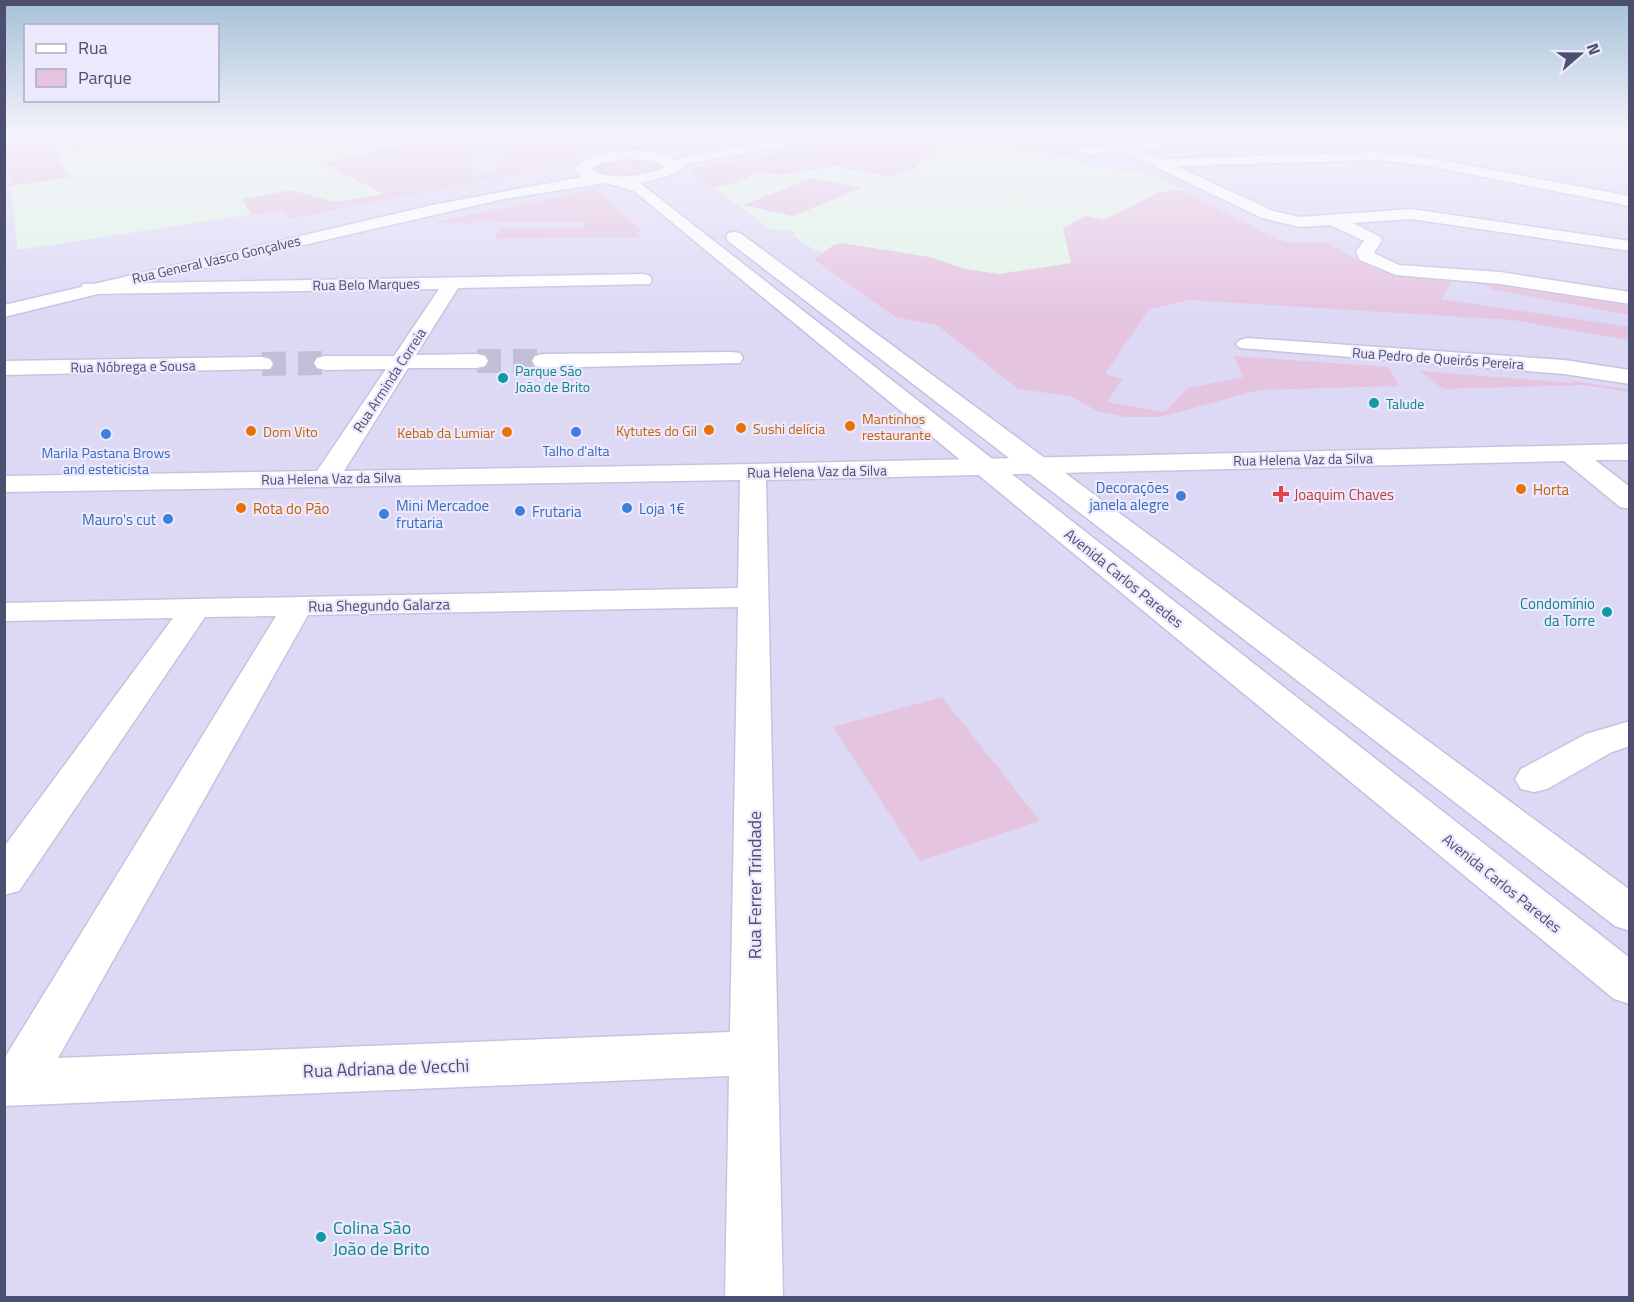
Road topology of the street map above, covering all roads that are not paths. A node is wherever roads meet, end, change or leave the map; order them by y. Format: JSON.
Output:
{"nodes":[{"id":1,"x":469,"y":196,"type":"edge"},
{"id":2,"x":503,"y":196,"type":"edge"},
{"id":3,"x":649,"y":196,"type":"edge"},
{"id":4,"x":679,"y":196,"type":"edge"},
{"id":5,"x":1228,"y":196,"type":"edge"},
{"id":6,"x":1602,"y":196,"type":"edge"},
{"id":7,"x":1629,"y":201,"type":"edge"},
{"id":8,"x":693,"y":206,"type":"dead end"},
{"id":9,"x":1333,"y":220,"type":"junction"},
{"id":10,"x":721,"y":227,"type":"dead end"},
{"id":11,"x":1629,"y":246,"type":"edge"},
{"id":12,"x":643,"y":280,"type":"dead end"},
{"id":13,"x":452,"y":283,"type":"junction"},
{"id":14,"x":90,"y":288,"type":"junction"},
{"id":15,"x":1471,"y":292,"type":"dead end"},
{"id":16,"x":4,"y":298,"type":"edge"},
{"id":17,"x":1629,"y":298,"type":"edge"},
{"id":18,"x":4,"y":311,"type":"edge"},
{"id":19,"x":1629,"y":317,"type":"edge"},
{"id":20,"x":1247,"y":344,"type":"dead end"},
{"id":21,"x":732,"y":358,"type":"dead end"},
{"id":22,"x":543,"y":360,"type":"tunnel mouth"},
{"id":23,"x":477,"y":361,"type":"tunnel mouth"},
{"id":24,"x":325,"y":363,"type":"tunnel mouth"},
{"id":25,"x":399,"y":363,"type":"junction"},
{"id":26,"x":262,"y":364,"type":"tunnel mouth"},
{"id":27,"x":4,"y":368,"type":"edge"},
{"id":28,"x":1629,"y":377,"type":"edge"},
{"id":29,"x":1629,"y":452,"type":"edge"},
{"id":30,"x":1570,"y":453,"type":"junction"},
{"id":31,"x":1036,"y":465,"type":"junction"},
{"id":32,"x":985,"y":467,"type":"junction"},
{"id":33,"x":753,"y":472,"type":"junction"},
{"id":34,"x":326,"y":478,"type":"junction"},
{"id":35,"x":4,"y":484,"type":"edge"},
{"id":36,"x":1629,"y":501,"type":"edge"},
{"id":37,"x":754,"y":597,"type":"junction"},
{"id":38,"x":297,"y":607,"type":"junction"},
{"id":39,"x":196,"y":608,"type":"junction"},
{"id":40,"x":4,"y":612,"type":"edge"},
{"id":41,"x":1629,"y":733,"type":"edge"},
{"id":42,"x":1534,"y":779,"type":"dead end"},
{"id":43,"x":4,"y":879,"type":"edge"},
{"id":44,"x":1629,"y":914,"type":"edge"},
{"id":45,"x":1629,"y":985,"type":"edge"},
{"id":46,"x":754,"y":1053,"type":"junction"},
{"id":47,"x":11,"y":1082,"type":"edge"},
{"id":48,"x":754,"y":1298,"type":"edge"}],
"edges":[{"from":1,"to":16,"type":"street","name":"Rua General Vasco Gonçalves"},
{"from":2,"to":14,"type":"street","name":"Rua General Vasco Gonçalves"},
{"from":3,"to":32,"type":"street","name":"Avenida Carlos Paredes"},
{"from":4,"to":8,"type":"street"},
{"from":5,"to":9,"type":"street"},
{"from":6,"to":7,"type":"street"},
{"from":9,"to":11,"type":"street"},
{"from":9,"to":17,"type":"street"},
{"from":10,"to":31,"type":"street"},
{"from":12,"to":13,"type":"street","name":"Rua Belo Marques"},
{"from":13,"to":14,"type":"street","name":"Rua Belo Marques"},
{"from":13,"to":25,"type":"street","name":"Rua Arminda Correia"},
{"from":14,"to":18,"type":"street","name":"Rua General Vasco Gonçalves"},
{"from":15,"to":19,"type":"street"},
{"from":20,"to":28,"type":"street","name":"Rua Pedro de Queirós Pereira"},
{"from":21,"to":22,"type":"street"},
{"from":23,"to":25,"type":"street"},
{"from":24,"to":25,"type":"street"},
{"from":25,"to":34,"type":"street","name":"Rua Arminda Correia"},
{"from":26,"to":27,"type":"street","name":"Rua Nóbrega e Sousa"},
{"from":29,"to":30,"type":"street","name":"Rua Helena Vaz da Silva"},
{"from":30,"to":31,"type":"street","name":"Rua Helena Vaz da Silva"},
{"from":30,"to":36,"type":"street"},
{"from":31,"to":32,"type":"street","name":"Rua Helena Vaz da Silva"},
{"from":31,"to":44,"type":"street"},
{"from":32,"to":33,"type":"street","name":"Rua Helena Vaz da Silva"},
{"from":32,"to":45,"type":"street","name":"Avenida Carlos Paredes"},
{"from":33,"to":34,"type":"street","name":"Rua Helena Vaz da Silva"},
{"from":33,"to":37,"type":"street","name":"Rua Ferrer Trindade"},
{"from":34,"to":35,"type":"street","name":"Rua Helena Vaz da Silva"},
{"from":37,"to":38,"type":"street","name":"Rua Shegundo Galarza"},
{"from":37,"to":46,"type":"street","name":"Rua Ferrer Trindade"},
{"from":38,"to":39,"type":"street","name":"Rua Shegundo Galarza"},
{"from":38,"to":47,"type":"street","name":"Rua Adriana de Vecchi"},
{"from":39,"to":40,"type":"street","name":"Rua Shegundo Galarza"},
{"from":39,"to":43,"type":"street"},
{"from":41,"to":42,"type":"street"},
{"from":46,"to":47,"type":"street","name":"Rua Adriana de Vecchi"},
{"from":46,"to":48,"type":"street","name":"Rua Ferrer Trindade"}]}
